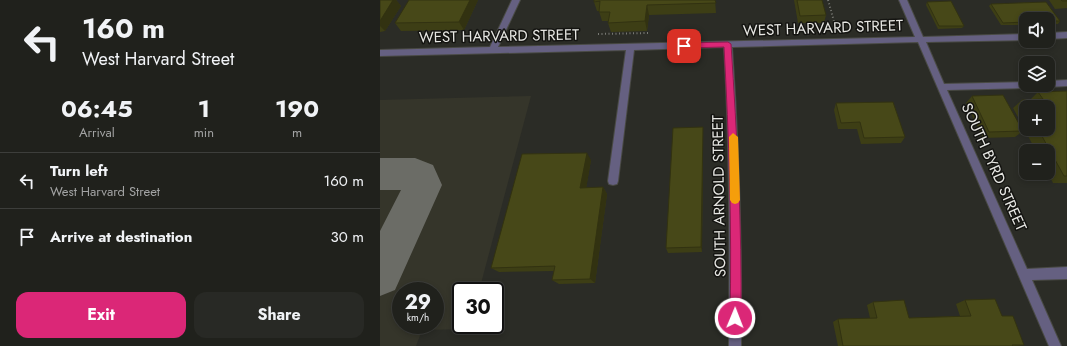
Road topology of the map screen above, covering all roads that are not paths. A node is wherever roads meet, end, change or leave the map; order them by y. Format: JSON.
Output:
{"nodes":[{"id":1,"x":516,"y":0,"type":"edge"},
{"id":2,"x":903,"y":0,"type":"edge"},
{"id":3,"x":1055,"y":36,"type":"edge"},
{"id":4,"x":1067,"y":36,"type":"edge"},
{"id":5,"x":1019,"y":37,"type":"edge"},
{"id":6,"x":920,"y":39,"type":"junction"},
{"id":7,"x":728,"y":44,"type":"junction"},
{"id":8,"x":630,"y":47,"type":"junction"},
{"id":9,"x":492,"y":51,"type":"junction"},
{"id":10,"x":380,"y":53,"type":"edge"},
{"id":11,"x":1067,"y":83,"type":"edge"},
{"id":12,"x":1019,"y":84,"type":"edge"},
{"id":13,"x":1055,"y":84,"type":"edge"},
{"id":14,"x":942,"y":87,"type":"junction"},
{"id":15,"x":613,"y":181,"type":"dead end"},
{"id":16,"x":1067,"y":273,"type":"edge"},
{"id":17,"x":1025,"y":276,"type":"junction"},
{"id":18,"x":735,"y":346,"type":"edge"},
{"id":19,"x":1055,"y":346,"type":"edge"}],
"edges":[{"from":1,"to":9,"type":"street"},
{"from":2,"to":6,"type":"street","name":"SOUTH BYRD STREET"},
{"from":3,"to":4,"type":"street"},
{"from":5,"to":6,"type":"street","name":"WEST HARVARD STREET"},
{"from":6,"to":7,"type":"street","name":"WEST HARVARD STREET"},
{"from":6,"to":14,"type":"street","name":"SOUTH BYRD STREET"},
{"from":7,"to":8,"type":"street","name":"WEST HARVARD STREET"},
{"from":7,"to":18,"type":"street","name":"SOUTH ARNOLD STREET"},
{"from":8,"to":9,"type":"street","name":"WEST HARVARD STREET"},
{"from":8,"to":15,"type":"street"},
{"from":9,"to":10,"type":"street","name":"WEST HARVARD STREET"},
{"from":11,"to":13,"type":"street"},
{"from":12,"to":14,"type":"street"},
{"from":14,"to":17,"type":"street","name":"SOUTH BYRD STREET"},
{"from":16,"to":17,"type":"street"},
{"from":17,"to":19,"type":"street","name":"SOUTH BYRD STREET"}]}
